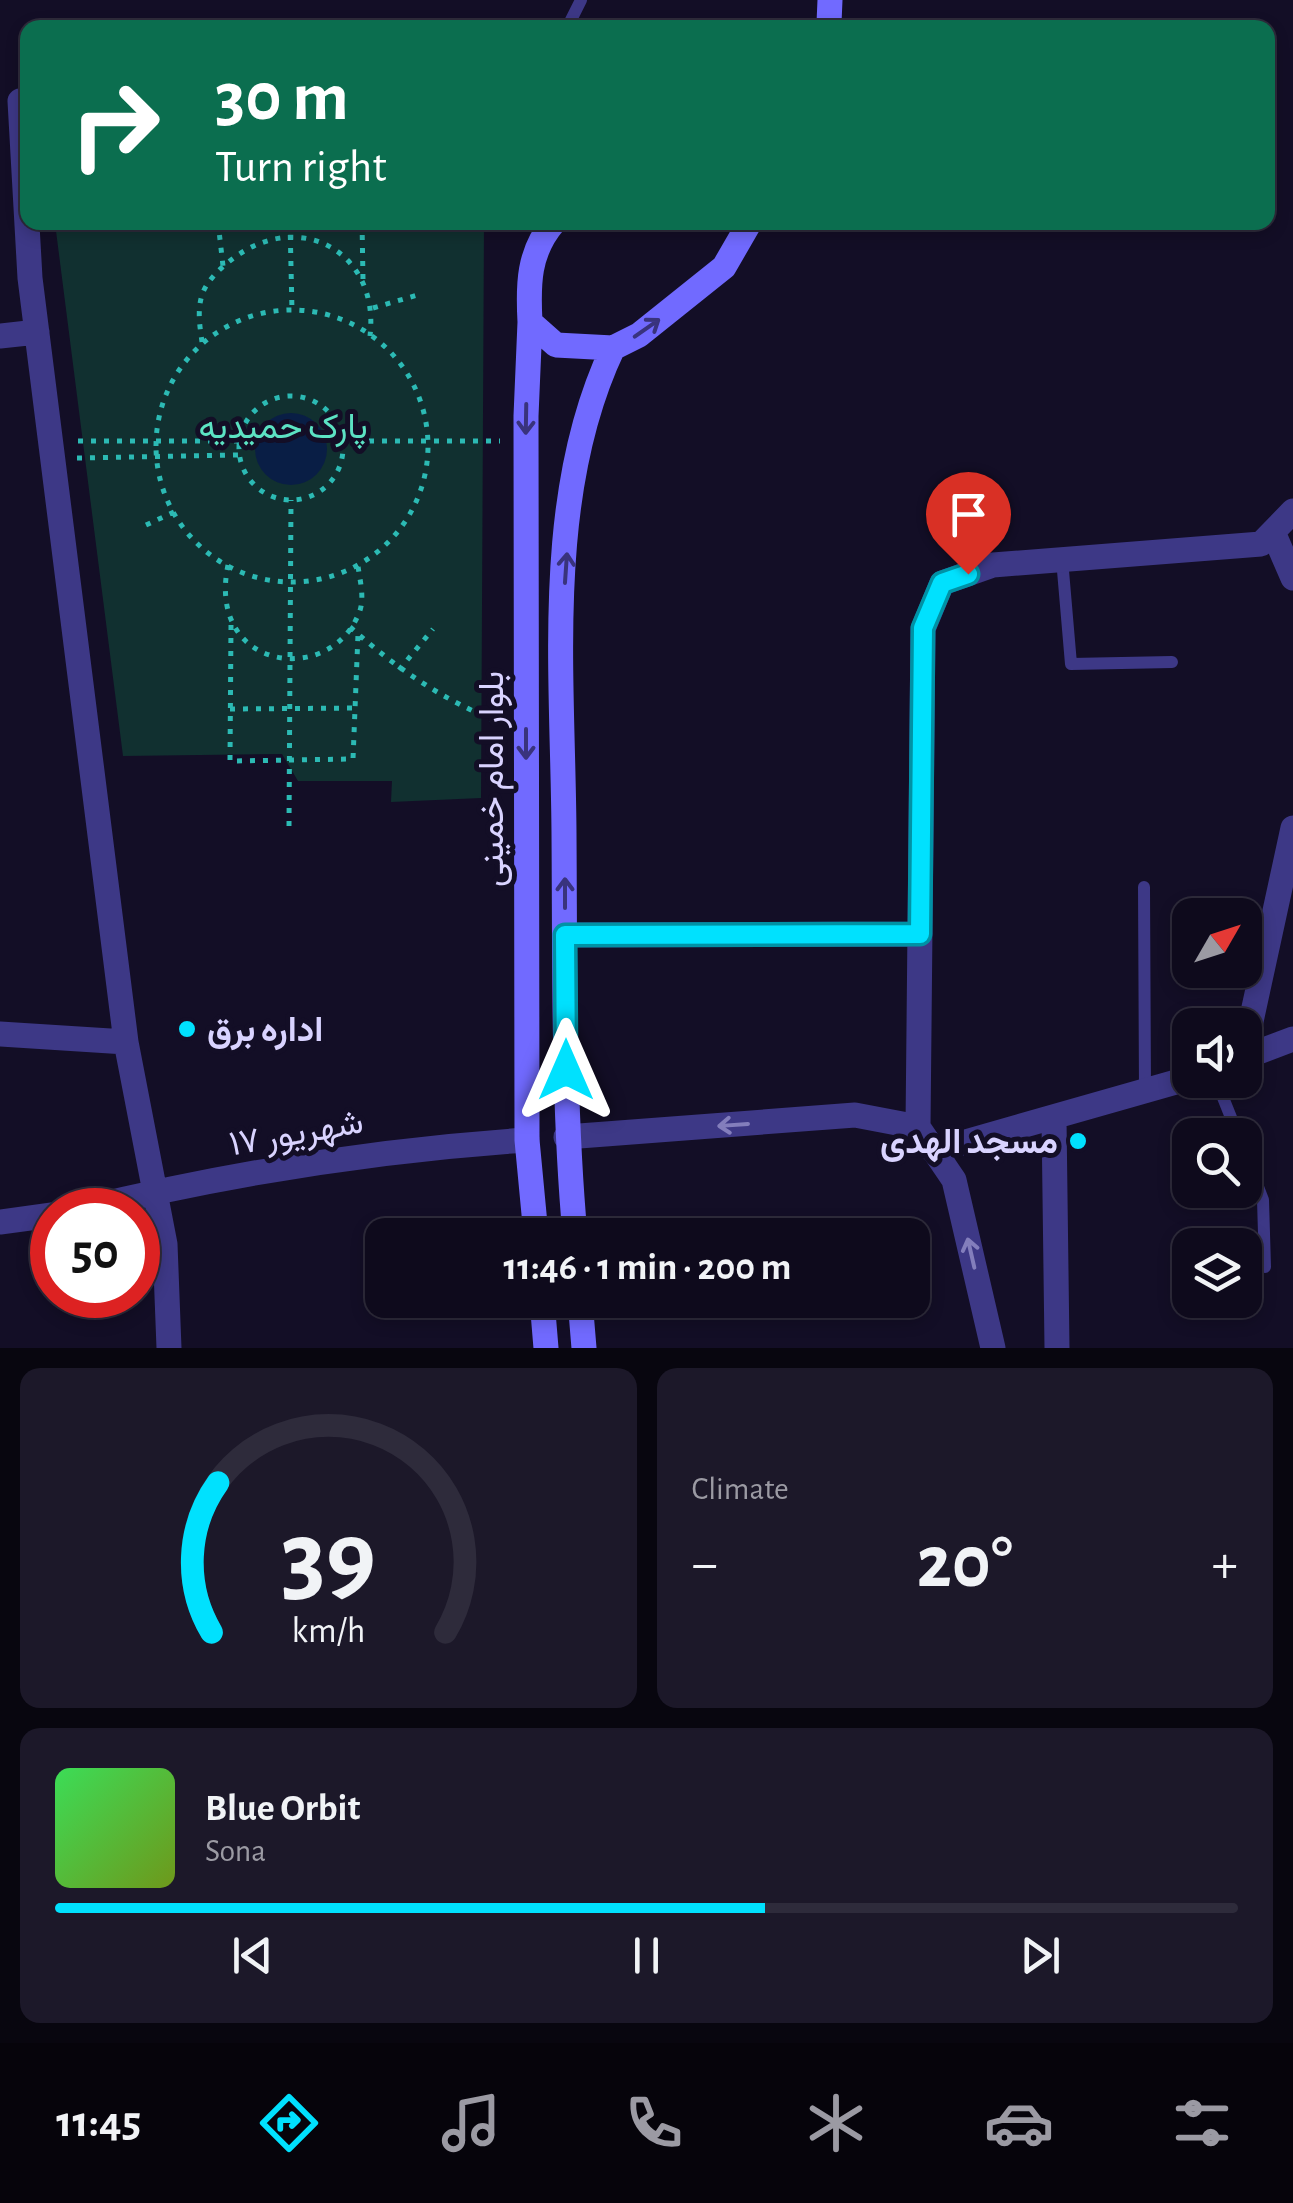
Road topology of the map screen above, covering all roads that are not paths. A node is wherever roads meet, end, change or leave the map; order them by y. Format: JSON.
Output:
{"nodes":[{"id":1,"x":16,"y":99,"type":"edge"},
{"id":2,"x":13,"y":213,"type":"edge"},
{"id":3,"x":547,"y":230,"type":"edge"},
{"id":4,"x":745,"y":230,"type":"edge"},
{"id":5,"x":530,"y":322,"type":"junction"},
{"id":6,"x":36,"y":332,"type":"junction"},
{"id":7,"x":0,"y":336,"type":"edge"},
{"id":8,"x":613,"y":348,"type":"junction"},
{"id":9,"x":1293,"y":511,"type":"edge"},
{"id":10,"x":1272,"y":532,"type":"junction"},
{"id":11,"x":1062,"y":559,"type":"junction"},
{"id":12,"x":1293,"y":578,"type":"edge"},
{"id":13,"x":1172,"y":662,"type":"dead end"},
{"id":14,"x":1293,"y":828,"type":"edge"},
{"id":15,"x":1144,"y":887,"type":"dead end"},
{"id":16,"x":920,"y":934,"type":"junction"},
{"id":17,"x":565,"y":935,"type":"junction"},
{"id":18,"x":1254,"y":1008,"type":"edge"},
{"id":19,"x":0,"y":1034,"type":"edge"},
{"id":20,"x":1293,"y":1039,"type":"edge"},
{"id":21,"x":126,"y":1042,"type":"junction"},
{"id":22,"x":1262,"y":1051,"type":"edge"},
{"id":23,"x":1172,"y":1083,"type":"edge"},
{"id":24,"x":1145,"y":1091,"type":"junction"},
{"id":25,"x":1054,"y":1118,"type":"junction"},
{"id":26,"x":918,"y":1128,"type":"junction"},
{"id":27,"x":566,"y":1138,"type":"junction"},
{"id":28,"x":526,"y":1140,"type":"junction"},
{"id":29,"x":934,"y":1151,"type":"junction"},
{"id":30,"x":152,"y":1188,"type":"edge"},
{"id":31,"x":160,"y":1191,"type":"edge"},
{"id":32,"x":1262,"y":1197,"type":"edge"},
{"id":33,"x":30,"y":1218,"type":"edge"},
{"id":34,"x":534,"y":1218,"type":"edge"},
{"id":35,"x":573,"y":1218,"type":"edge"},
{"id":36,"x":0,"y":1222,"type":"edge"},
{"id":37,"x":160,"y":1222,"type":"edge"},
{"id":38,"x":1265,"y":1267,"type":"dead end"},
{"id":39,"x":544,"y":1318,"type":"edge"},
{"id":40,"x":582,"y":1318,"type":"edge"},
{"id":41,"x":169,"y":1348,"type":"edge"},
{"id":42,"x":546,"y":1348,"type":"edge"},
{"id":43,"x":584,"y":1348,"type":"edge"},
{"id":44,"x":993,"y":1348,"type":"edge"},
{"id":45,"x":1057,"y":1348,"type":"edge"}],
"edges":[{"from":1,"to":2,"type":"street"},
{"from":2,"to":6,"type":"street"},
{"from":3,"to":5,"type":"main road","name":"بلوار امام خمینی"},
{"from":8,"to":4,"type":"main road","one_way":true},
{"from":5,"to":8,"type":"main road"},
{"from":5,"to":28,"type":"main road","name":"بلوار امام خمینی","one_way":true},
{"from":6,"to":7,"type":"street"},
{"from":6,"to":21,"type":"street"},
{"from":17,"to":8,"type":"main road","name":"بلوار امام خمینی","one_way":true},
{"from":9,"to":10,"type":"street"},
{"from":10,"to":11,"type":"street"},
{"from":10,"to":12,"type":"street"},
{"from":11,"to":13,"type":"lane"},
{"from":11,"to":16,"type":"street"},
{"from":14,"to":18,"type":"street"},
{"from":15,"to":24,"type":"lane"},
{"from":16,"to":17,"type":"street"},
{"from":16,"to":26,"type":"street"},
{"from":17,"to":27,"type":"main road","name":"بلوار امام خمینی"},
{"from":19,"to":21,"type":"street"},
{"from":20,"to":22,"type":"street"},
{"from":21,"to":30,"type":"street"},
{"from":23,"to":24,"type":"street"},
{"from":24,"to":25,"type":"street"},
{"from":25,"to":29,"type":"street"},
{"from":25,"to":45,"type":"street"},
{"from":26,"to":27,"type":"street","one_way":true},
{"from":26,"to":29,"type":"street"},
{"from":27,"to":35,"type":"main road","name":"بلوار امام خمینی"},
{"from":28,"to":31,"type":"street","name":"۱۷ شهریور"},
{"from":28,"to":34,"type":"main road","name":"بلوار امام خمینی"},
{"from":44,"to":29,"type":"street","one_way":true},
{"from":32,"to":38,"type":"lane"},
{"from":33,"to":36,"type":"street"},
{"from":37,"to":41,"type":"street"},
{"from":39,"to":42,"type":"main road"},
{"from":40,"to":43,"type":"main road"}]}
